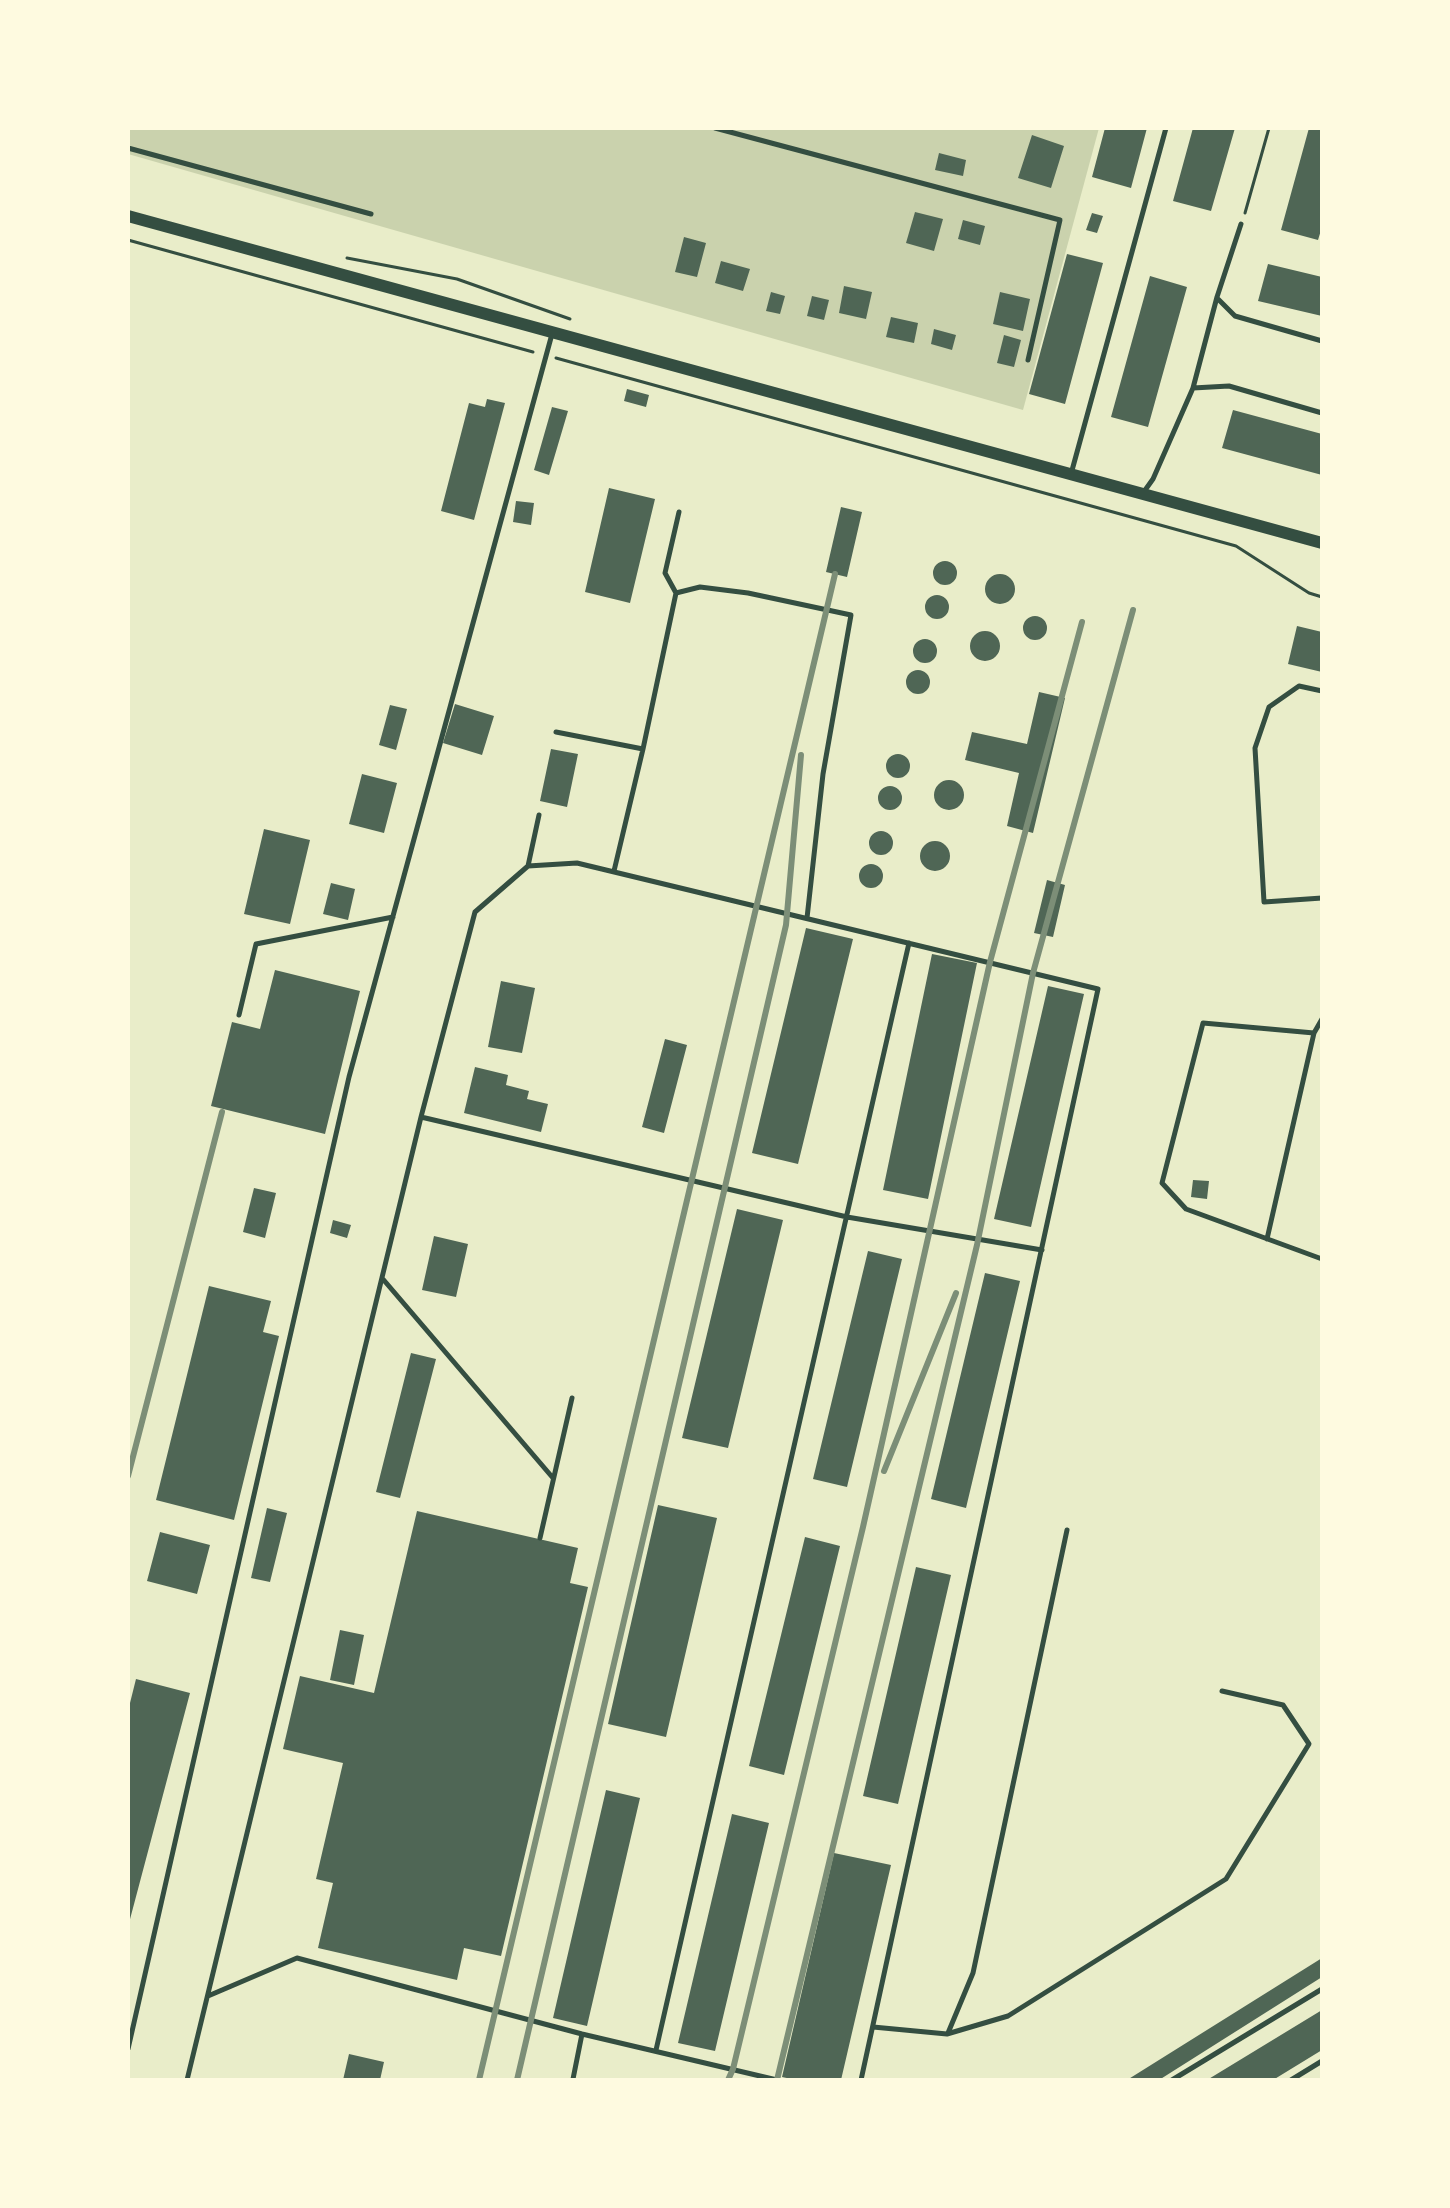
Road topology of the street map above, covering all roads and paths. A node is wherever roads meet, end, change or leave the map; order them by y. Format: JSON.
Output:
{"nodes":[{"id":1,"x":715,"y":128,"type":"edge"},
{"id":2,"x":1166,"y":128,"type":"edge"},
{"id":3,"x":1269,"y":128,"type":"edge"},
{"id":4,"x":128,"y":148,"type":"edge"},
{"id":5,"x":371,"y":214,"type":"dead end"},
{"id":6,"x":128,"y":216,"type":"edge"},
{"id":7,"x":1241,"y":224,"type":"joint"},
{"id":8,"x":128,"y":240,"type":"edge"},
{"id":9,"x":335,"y":256,"type":"dead end"},
{"id":10,"x":1217,"y":297,"type":"junction"},
{"id":11,"x":570,"y":319,"type":"dead end"},
{"id":12,"x":553,"y":331,"type":"junction"},
{"id":13,"x":1322,"y":341,"type":"edge"},
{"id":14,"x":546,"y":356,"type":"junction"},
{"id":15,"x":1028,"y":360,"type":"dead end"},
{"id":16,"x":1193,"y":388,"type":"junction"},
{"id":17,"x":1322,"y":413,"type":"edge"},
{"id":18,"x":1071,"y":474,"type":"junction"},
{"id":19,"x":1142,"y":494,"type":"junction"},
{"id":20,"x":679,"y":512,"type":"dead end"},
{"id":21,"x":1322,"y":543,"type":"edge"},
{"id":22,"x":676,"y":593,"type":"junction"},
{"id":23,"x":1322,"y":597,"type":"edge"},
{"id":24,"x":1322,"y":691,"type":"edge"},
{"id":25,"x":556,"y":732,"type":"dead end"},
{"id":26,"x":643,"y":749,"type":"junction"},
{"id":27,"x":539,"y":815,"type":"dead end"},
{"id":28,"x":528,"y":866,"type":"junction"},
{"id":29,"x":614,"y":871,"type":"junction"},
{"id":30,"x":1322,"y":898,"type":"edge"},
{"id":31,"x":393,"y":917,"type":"junction"},
{"id":32,"x":807,"y":918,"type":"junction"},
{"id":33,"x":909,"y":943,"type":"junction"},
{"id":34,"x":239,"y":1015,"type":"dead end"},
{"id":35,"x":1322,"y":1019,"type":"edge"},
{"id":36,"x":1314,"y":1033,"type":"junction"},
{"id":37,"x":421,"y":1117,"type":"junction"},
{"id":38,"x":847,"y":1217,"type":"junction"},
{"id":39,"x":1267,"y":1239,"type":"junction"},
{"id":40,"x":1042,"y":1250,"type":"junction"},
{"id":41,"x":1322,"y":1259,"type":"edge"},
{"id":42,"x":382,"y":1278,"type":"junction"},
{"id":43,"x":572,"y":1398,"type":"dead end"},
{"id":44,"x":553,"y":1478,"type":"junction"},
{"id":45,"x":1067,"y":1530,"type":"dead end"},
{"id":46,"x":540,"y":1538,"type":"dead end"},
{"id":47,"x":1222,"y":1691,"type":"dead end"},
{"id":48,"x":1322,"y":1989,"type":"edge"},
{"id":49,"x":208,"y":1996,"type":"junction"},
{"id":50,"x":873,"y":2027,"type":"junction"},
{"id":51,"x":582,"y":2034,"type":"junction"},
{"id":52,"x":947,"y":2034,"type":"junction"},
{"id":53,"x":128,"y":2049,"type":"edge"},
{"id":54,"x":656,"y":2050,"type":"junction"},
{"id":55,"x":1322,"y":2061,"type":"edge"},
{"id":56,"x":573,"y":2079,"type":"edge"},
{"id":57,"x":187,"y":2080,"type":"edge"},
{"id":58,"x":777,"y":2080,"type":"edge"},
{"id":59,"x":861,"y":2080,"type":"edge"},
{"id":60,"x":1172,"y":2080,"type":"edge"},
{"id":61,"x":1291,"y":2080,"type":"edge"}],
"edges":[{"from":1,"to":15,"type":"lane"},
{"from":2,"to":18,"type":"lane"},
{"from":3,"to":7,"type":"path"},
{"from":4,"to":5,"type":"lane"},
{"from":6,"to":12,"type":"street"},
{"from":7,"to":10,"type":"lane"},
{"from":8,"to":14,"type":"path"},
{"from":9,"to":11,"type":"path"},
{"from":10,"to":13,"type":"lane"},
{"from":10,"to":16,"type":"lane"},
{"from":12,"to":14,"type":"lane"},
{"from":12,"to":18,"type":"street"},
{"from":14,"to":23,"type":"path"},
{"from":14,"to":31,"type":"lane"},
{"from":16,"to":17,"type":"lane"},
{"from":16,"to":19,"type":"lane"},
{"from":18,"to":19,"type":"street"},
{"from":19,"to":21,"type":"street"},
{"from":20,"to":22,"type":"lane"},
{"from":22,"to":26,"type":"lane"},
{"from":22,"to":32,"type":"lane"},
{"from":24,"to":30,"type":"lane"},
{"from":25,"to":26,"type":"lane"},
{"from":26,"to":29,"type":"lane"},
{"from":27,"to":28,"type":"lane"},
{"from":28,"to":29,"type":"lane"},
{"from":28,"to":37,"type":"lane"},
{"from":29,"to":32,"type":"lane"},
{"from":31,"to":34,"type":"lane"},
{"from":31,"to":53,"type":"lane"},
{"from":32,"to":33,"type":"lane"},
{"from":33,"to":38,"type":"lane"},
{"from":33,"to":40,"type":"lane"},
{"from":35,"to":36,"type":"lane"},
{"from":36,"to":39,"type":"lane"},
{"from":36,"to":39,"type":"lane"},
{"from":37,"to":38,"type":"lane"},
{"from":37,"to":42,"type":"lane"},
{"from":38,"to":40,"type":"lane"},
{"from":38,"to":54,"type":"lane"},
{"from":39,"to":41,"type":"lane"},
{"from":40,"to":50,"type":"lane"},
{"from":42,"to":44,"type":"lane"},
{"from":42,"to":49,"type":"lane"},
{"from":43,"to":44,"type":"lane"},
{"from":44,"to":46,"type":"lane"},
{"from":45,"to":52,"type":"lane"},
{"from":47,"to":52,"type":"lane"},
{"from":48,"to":60,"type":"lane"},
{"from":49,"to":51,"type":"lane"},
{"from":49,"to":57,"type":"lane"},
{"from":50,"to":52,"type":"lane"},
{"from":50,"to":59,"type":"lane"},
{"from":51,"to":54,"type":"lane"},
{"from":51,"to":56,"type":"lane"},
{"from":54,"to":58,"type":"lane"},
{"from":55,"to":61,"type":"lane"}]}
